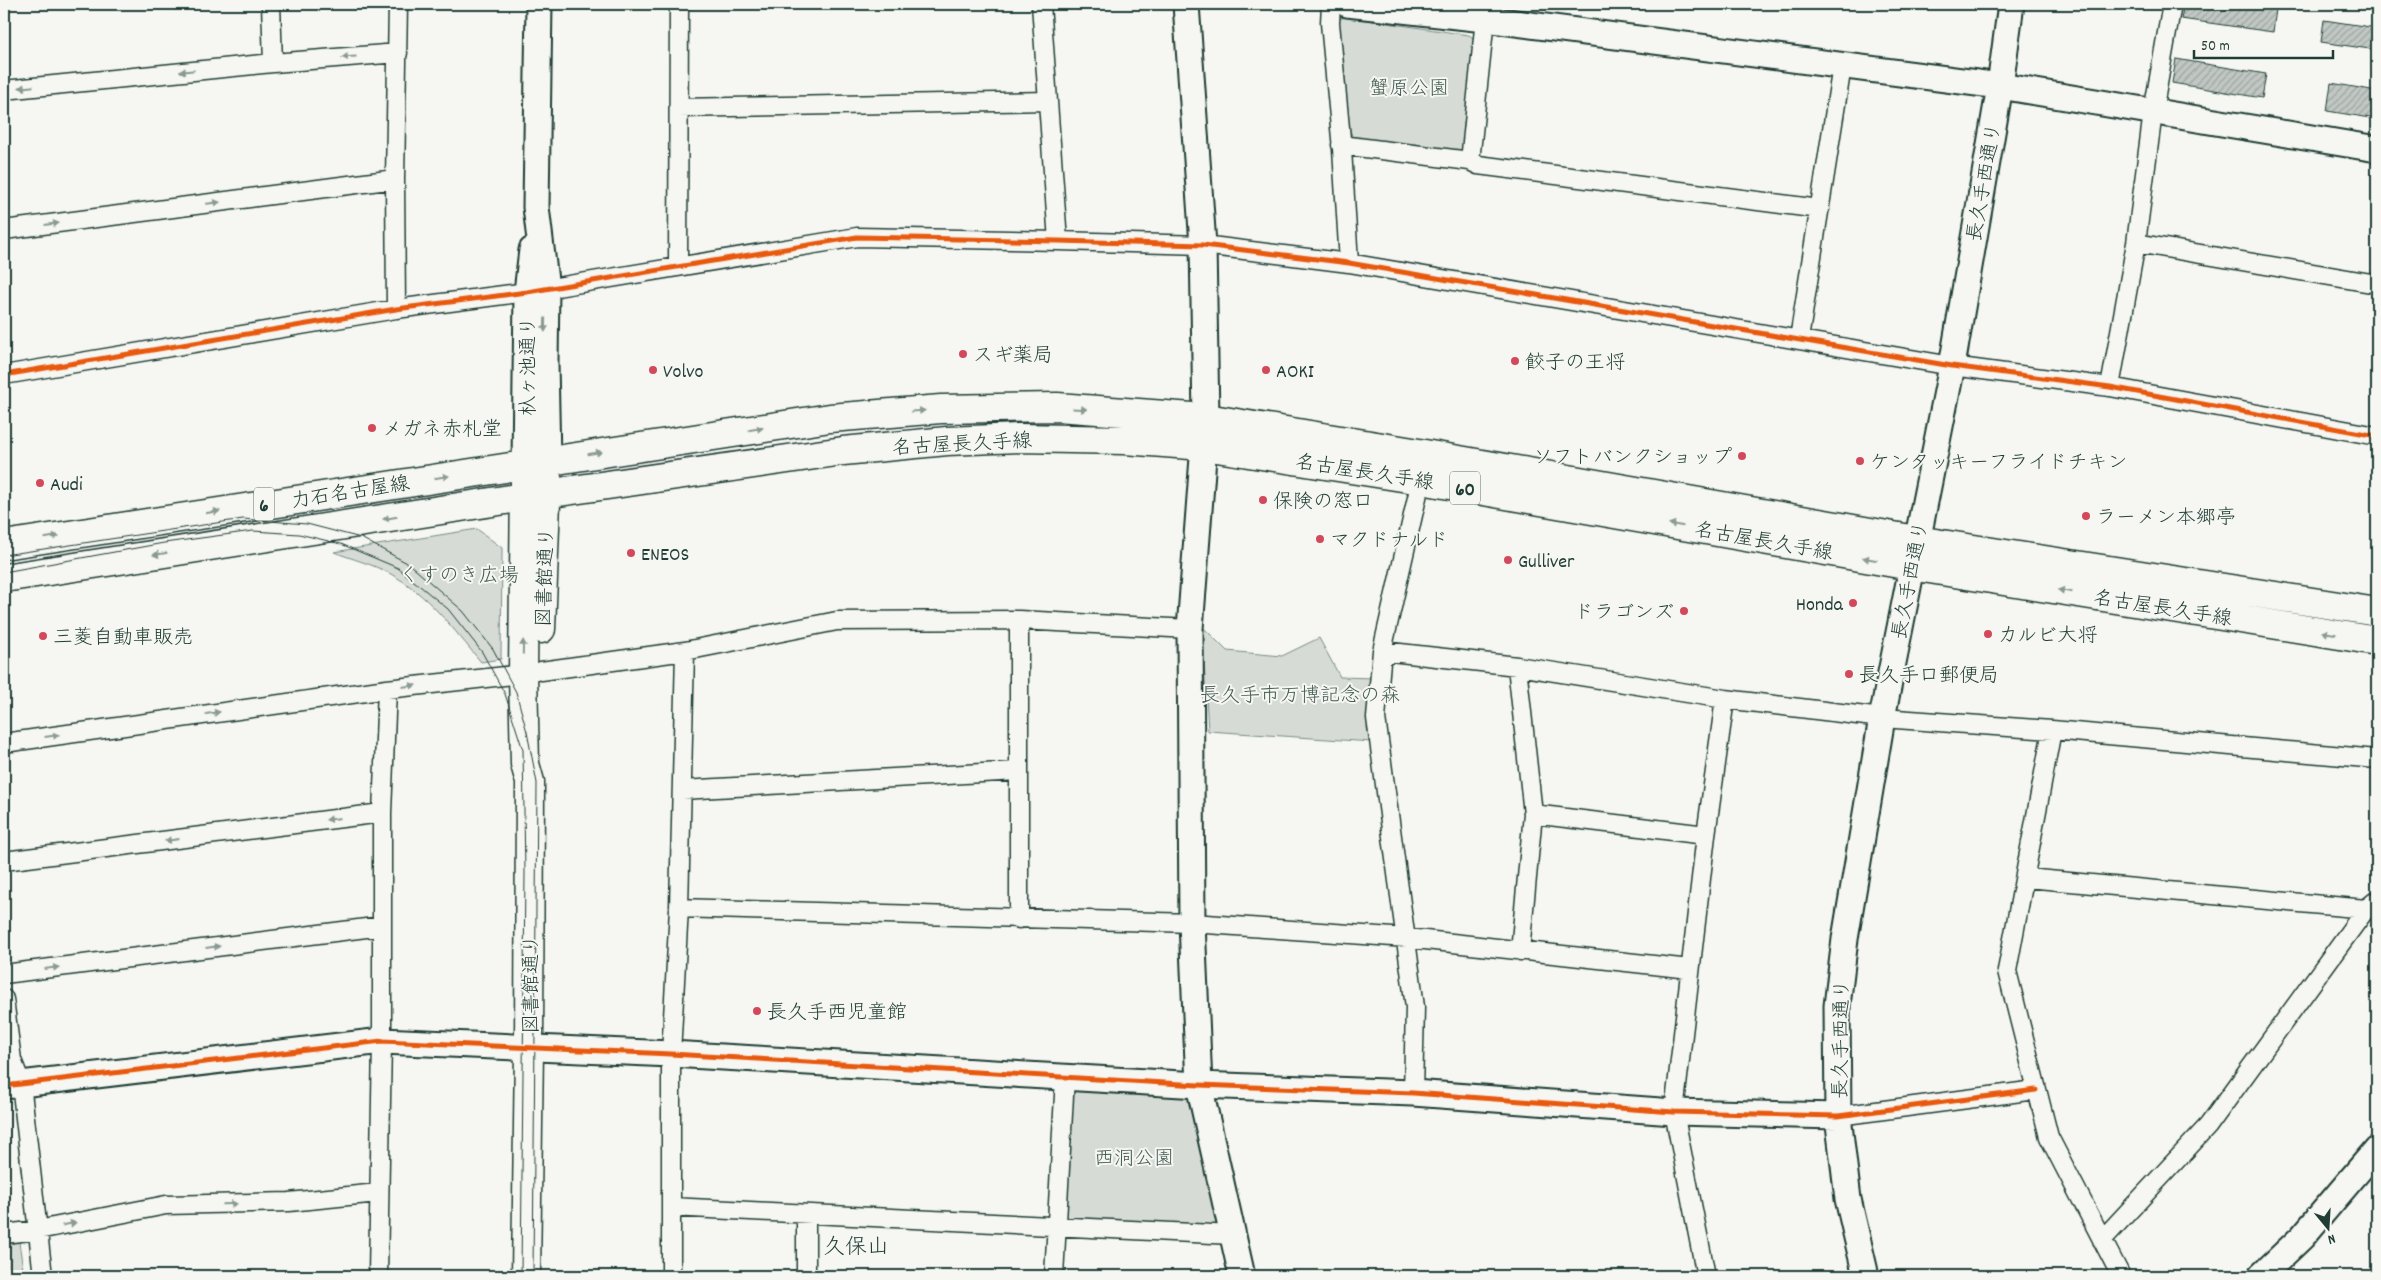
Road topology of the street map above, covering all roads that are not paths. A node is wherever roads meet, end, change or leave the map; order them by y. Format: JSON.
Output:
{"nodes":[{"id":1,"x":271,"y":4,"type":"edge"},
{"id":2,"x":398,"y":4,"type":"edge"},
{"id":3,"x":539,"y":4,"type":"edge"},
{"id":4,"x":679,"y":4,"type":"edge"},
{"id":5,"x":1041,"y":4,"type":"edge"},
{"id":6,"x":1186,"y":4,"type":"edge"},
{"id":7,"x":1331,"y":4,"type":"edge"},
{"id":8,"x":1347,"y":4,"type":"edge"},
{"id":9,"x":2011,"y":4,"type":"edge"},
{"id":10,"x":2172,"y":4,"type":"edge"},
{"id":11,"x":1484,"y":12,"type":"edge"},
{"id":12,"x":398,"y":53,"type":"junction"},
{"id":13,"x":272,"y":63,"type":"junction"},
{"id":14,"x":1842,"y":66,"type":"junction"},
{"id":15,"x":2000,"y":86,"type":"junction"},
{"id":16,"x":4,"y":90,"type":"edge"},
{"id":17,"x":1048,"y":101,"type":"junction"},
{"id":18,"x":679,"y":108,"type":"junction"},
{"id":19,"x":2153,"y":112,"type":"junction"},
{"id":20,"x":1341,"y":145,"type":"junction"},
{"id":21,"x":2377,"y":149,"type":"edge"},
{"id":22,"x":1470,"y":161,"type":"junction"},
{"id":23,"x":395,"y":179,"type":"junction"},
{"id":24,"x":1820,"y":209,"type":"junction"},
{"id":25,"x":4,"y":230,"type":"edge"},
{"id":26,"x":1058,"y":241,"type":"junction"},
{"id":27,"x":2136,"y":243,"type":"junction"},
{"id":28,"x":1203,"y":245,"type":"junction"},
{"id":29,"x":1349,"y":263,"type":"junction"},
{"id":30,"x":678,"y":267,"type":"junction"},
{"id":31,"x":2377,"y":284,"type":"edge"},
{"id":32,"x":537,"y":290,"type":"junction"},
{"id":33,"x":396,"y":309,"type":"junction"},
{"id":34,"x":1799,"y":339,"type":"junction"},
{"id":35,"x":1952,"y":366,"type":"junction"},
{"id":36,"x":4,"y":375,"type":"edge"},
{"id":37,"x":2110,"y":387,"type":"junction"},
{"id":38,"x":1206,"y":418,"type":"junction"},
{"id":39,"x":2377,"y":436,"type":"edge"},
{"id":40,"x":1204,"y":446,"type":"junction"},
{"id":41,"x":536,"y":462,"type":"junction"},
{"id":42,"x":1421,"y":480,"type":"junction"},
{"id":43,"x":536,"y":496,"type":"junction"},
{"id":44,"x":1916,"y":540,"type":"junction"},
{"id":45,"x":4,"y":544,"type":"edge"},
{"id":46,"x":1911,"y":566,"type":"junction"},
{"id":47,"x":4,"y":578,"type":"edge"},
{"id":48,"x":2377,"y":612,"type":"edge"},
{"id":49,"x":1020,"y":620,"type":"junction"},
{"id":50,"x":1190,"y":629,"type":"junction"},
{"id":51,"x":2377,"y":641,"type":"edge"},
{"id":52,"x":685,"y":650,"type":"junction"},
{"id":53,"x":1382,"y":651,"type":"junction"},
{"id":54,"x":1516,"y":666,"type":"junction"},
{"id":55,"x":532,"y":672,"type":"junction"},
{"id":56,"x":387,"y":689,"type":"junction"},
{"id":57,"x":1725,"y":699,"type":"junction"},
{"id":58,"x":1882,"y":718,"type":"junction"},
{"id":59,"x":2052,"y":730,"type":"junction"},
{"id":60,"x":4,"y":743,"type":"edge"},
{"id":61,"x":2377,"y":759,"type":"edge"},
{"id":62,"x":1018,"y":771,"type":"junction"},
{"id":63,"x":682,"y":790,"type":"junction"},
{"id":64,"x":382,"y":813,"type":"junction"},
{"id":65,"x":1533,"y":814,"type":"junction"},
{"id":66,"x":1706,"y":836,"type":"junction"},
{"id":67,"x":4,"y":861,"type":"edge"},
{"id":68,"x":2026,"y":878,"type":"junction"},
{"id":69,"x":2372,"y":904,"type":"edge"},
{"id":70,"x":679,"y":908,"type":"junction"},
{"id":71,"x":1019,"y":920,"type":"junction"},
{"id":72,"x":1192,"y":923,"type":"junction"},
{"id":73,"x":382,"y":926,"type":"junction"},
{"id":74,"x":1407,"y":938,"type":"junction"},
{"id":75,"x":1520,"y":951,"type":"junction"},
{"id":76,"x":1690,"y":969,"type":"junction"},
{"id":77,"x":4,"y":974,"type":"edge"},
{"id":78,"x":4,"y":998,"type":"edge"},
{"id":79,"x":382,"y":1041,"type":"junction"},
{"id":80,"x":530,"y":1049,"type":"junction"},
{"id":81,"x":671,"y":1054,"type":"junction"},
{"id":82,"x":1065,"y":1077,"type":"junction"},
{"id":83,"x":12,"y":1085,"type":"edge"},
{"id":84,"x":1199,"y":1085,"type":"junction"},
{"id":85,"x":2036,"y":1090,"type":"junction"},
{"id":86,"x":1413,"y":1093,"type":"junction"},
{"id":87,"x":1674,"y":1112,"type":"junction"},
{"id":88,"x":1838,"y":1116,"type":"junction"},
{"id":89,"x":2377,"y":1148,"type":"edge"},
{"id":90,"x":378,"y":1193,"type":"junction"},
{"id":91,"x":671,"y":1207,"type":"junction"},
{"id":92,"x":806,"y":1215,"type":"junction"},
{"id":93,"x":1056,"y":1228,"type":"junction"},
{"id":94,"x":38,"y":1230,"type":"junction"},
{"id":95,"x":4,"y":1234,"type":"edge"},
{"id":96,"x":1233,"y":1235,"type":"junction"},
{"id":97,"x":2102,"y":1240,"type":"junction"},
{"id":98,"x":43,"y":1276,"type":"edge"},
{"id":99,"x":378,"y":1276,"type":"edge"},
{"id":100,"x":526,"y":1276,"type":"edge"},
{"id":101,"x":671,"y":1276,"type":"edge"},
{"id":102,"x":806,"y":1276,"type":"edge"},
{"id":103,"x":1054,"y":1276,"type":"edge"},
{"id":104,"x":1242,"y":1276,"type":"edge"},
{"id":105,"x":1706,"y":1276,"type":"edge"},
{"id":106,"x":1866,"y":1276,"type":"edge"},
{"id":107,"x":2121,"y":1276,"type":"edge"},
{"id":108,"x":2260,"y":1276,"type":"edge"}],
"edges":[{"from":1,"to":13,"type":"street"},
{"from":2,"to":12,"type":"street"},
{"from":3,"to":32,"type":"street","name":"杁ヶ池通り"},
{"from":4,"to":18,"type":"street"},
{"from":5,"to":17,"type":"street"},
{"from":6,"to":28,"type":"street"},
{"from":7,"to":20,"type":"street"},
{"from":8,"to":11,"type":"street"},
{"from":9,"to":15,"type":"street","name":"長久手西通り"},
{"from":10,"to":19,"type":"street"},
{"from":11,"to":14,"type":"street"},
{"from":11,"to":22,"type":"street"},
{"from":12,"to":13,"type":"street","one_way":true},
{"from":12,"to":23,"type":"street"},
{"from":13,"to":16,"type":"street","one_way":true},
{"from":14,"to":15,"type":"street"},
{"from":14,"to":24,"type":"street"},
{"from":15,"to":19,"type":"street"},
{"from":15,"to":35,"type":"street","name":"長久手西通り"},
{"from":17,"to":18,"type":"street"},
{"from":17,"to":26,"type":"street"},
{"from":18,"to":30,"type":"street"},
{"from":19,"to":21,"type":"street"},
{"from":19,"to":27,"type":"street"},
{"from":20,"to":22,"type":"street"},
{"from":20,"to":29,"type":"street"},
{"from":22,"to":24,"type":"street"},
{"from":25,"to":23,"type":"street","one_way":true},
{"from":23,"to":33,"type":"street"},
{"from":24,"to":34,"type":"street"},
{"from":26,"to":28,"type":"street"},
{"from":26,"to":30,"type":"street"},
{"from":27,"to":31,"type":"street"},
{"from":27,"to":37,"type":"street"},
{"from":28,"to":29,"type":"street"},
{"from":28,"to":38,"type":"street"},
{"from":29,"to":34,"type":"street"},
{"from":30,"to":32,"type":"street"},
{"from":32,"to":33,"type":"street"},
{"from":32,"to":41,"type":"street","name":"杁ヶ池通り"},
{"from":33,"to":36,"type":"street"},
{"from":34,"to":35,"type":"street"},
{"from":35,"to":37,"type":"street"},
{"from":35,"to":44,"type":"street","name":"長久手西通り"},
{"from":37,"to":39,"type":"street"},
{"from":38,"to":40,"type":"street"},
{"from":41,"to":38,"type":"main road","name":"名古屋長久手線","number":"60","one_way":true},
{"from":38,"to":44,"type":"main road","name":"名古屋長久手線","number":"60"},
{"from":40,"to":42,"type":"main road","name":"名古屋長久手線","number":"60"},
{"from":40,"to":43,"type":"main road","name":"名古屋長久手線","number":"60"},
{"from":40,"to":50,"type":"street"},
{"from":41,"to":43,"type":"main road","name":"図書館通り"},
{"from":45,"to":41,"type":"main road","name":"力石名古屋線","number":"6","one_way":true},
{"from":46,"to":42,"type":"main road","name":"名古屋長久手線","number":"60","one_way":true},
{"from":42,"to":53,"type":"street"},
{"from":43,"to":47,"type":"main road","name":"力石名古屋線","number":"6","one_way":true},
{"from":43,"to":55,"type":"main road","name":"図書館通り"},
{"from":44,"to":46,"type":"street","name":"長久手西通り"},
{"from":44,"to":48,"type":"main road","name":"名古屋長久手線","number":"60"},
{"from":51,"to":46,"type":"main road","name":"名古屋長久手線","number":"60","one_way":true},
{"from":46,"to":58,"type":"street","name":"長久手西通り"},
{"from":49,"to":50,"type":"street"},
{"from":49,"to":52,"type":"street"},
{"from":49,"to":62,"type":"street"},
{"from":50,"to":72,"type":"street"},
{"from":52,"to":55,"type":"street"},
{"from":52,"to":63,"type":"street"},
{"from":53,"to":54,"type":"street"},
{"from":53,"to":74,"type":"street"},
{"from":54,"to":57,"type":"street"},
{"from":54,"to":65,"type":"street"},
{"from":56,"to":55,"type":"street","one_way":true},
{"from":55,"to":80,"type":"main road","name":"図書館通り"},
{"from":60,"to":56,"type":"street","one_way":true},
{"from":56,"to":64,"type":"street"},
{"from":57,"to":58,"type":"street"},
{"from":57,"to":66,"type":"street"},
{"from":58,"to":59,"type":"street"},
{"from":58,"to":88,"type":"street","name":"長久手西通り"},
{"from":59,"to":61,"type":"street"},
{"from":59,"to":68,"type":"street"},
{"from":62,"to":63,"type":"street"},
{"from":62,"to":71,"type":"street"},
{"from":63,"to":70,"type":"street"},
{"from":64,"to":67,"type":"street","one_way":true},
{"from":64,"to":73,"type":"street"},
{"from":65,"to":66,"type":"street"},
{"from":65,"to":75,"type":"street"},
{"from":66,"to":76,"type":"street"},
{"from":68,"to":69,"type":"street"},
{"from":68,"to":85,"type":"street"},
{"from":69,"to":97,"type":"street"},
{"from":70,"to":71,"type":"street"},
{"from":70,"to":81,"type":"street"},
{"from":71,"to":72,"type":"street"},
{"from":72,"to":74,"type":"street"},
{"from":72,"to":84,"type":"street"},
{"from":77,"to":73,"type":"street","one_way":true},
{"from":73,"to":79,"type":"street"},
{"from":74,"to":75,"type":"street"},
{"from":74,"to":86,"type":"street"},
{"from":75,"to":76,"type":"street"},
{"from":76,"to":87,"type":"street"},
{"from":78,"to":83,"type":"street"},
{"from":79,"to":80,"type":"street"},
{"from":79,"to":83,"type":"street"},
{"from":79,"to":90,"type":"street"},
{"from":80,"to":81,"type":"street"},
{"from":80,"to":100,"type":"main road","name":"図書館通り"},
{"from":81,"to":82,"type":"street"},
{"from":81,"to":91,"type":"street"},
{"from":82,"to":84,"type":"street"},
{"from":82,"to":93,"type":"street"},
{"from":83,"to":94,"type":"street"},
{"from":84,"to":86,"type":"street"},
{"from":84,"to":96,"type":"street"},
{"from":85,"to":88,"type":"street"},
{"from":85,"to":97,"type":"street"},
{"from":86,"to":87,"type":"street"},
{"from":87,"to":88,"type":"street"},
{"from":87,"to":105,"type":"street"},
{"from":88,"to":106,"type":"street","name":"長久手西通り"},
{"from":89,"to":108,"type":"street"},
{"from":94,"to":90,"type":"street","one_way":true},
{"from":90,"to":99,"type":"street"},
{"from":91,"to":92,"type":"street"},
{"from":91,"to":101,"type":"street"},
{"from":92,"to":93,"type":"street"},
{"from":92,"to":102,"type":"street"},
{"from":93,"to":96,"type":"street"},
{"from":93,"to":103,"type":"street"},
{"from":94,"to":95,"type":"street"},
{"from":94,"to":98,"type":"street"},
{"from":96,"to":104,"type":"street"},
{"from":97,"to":107,"type":"street"}]}
